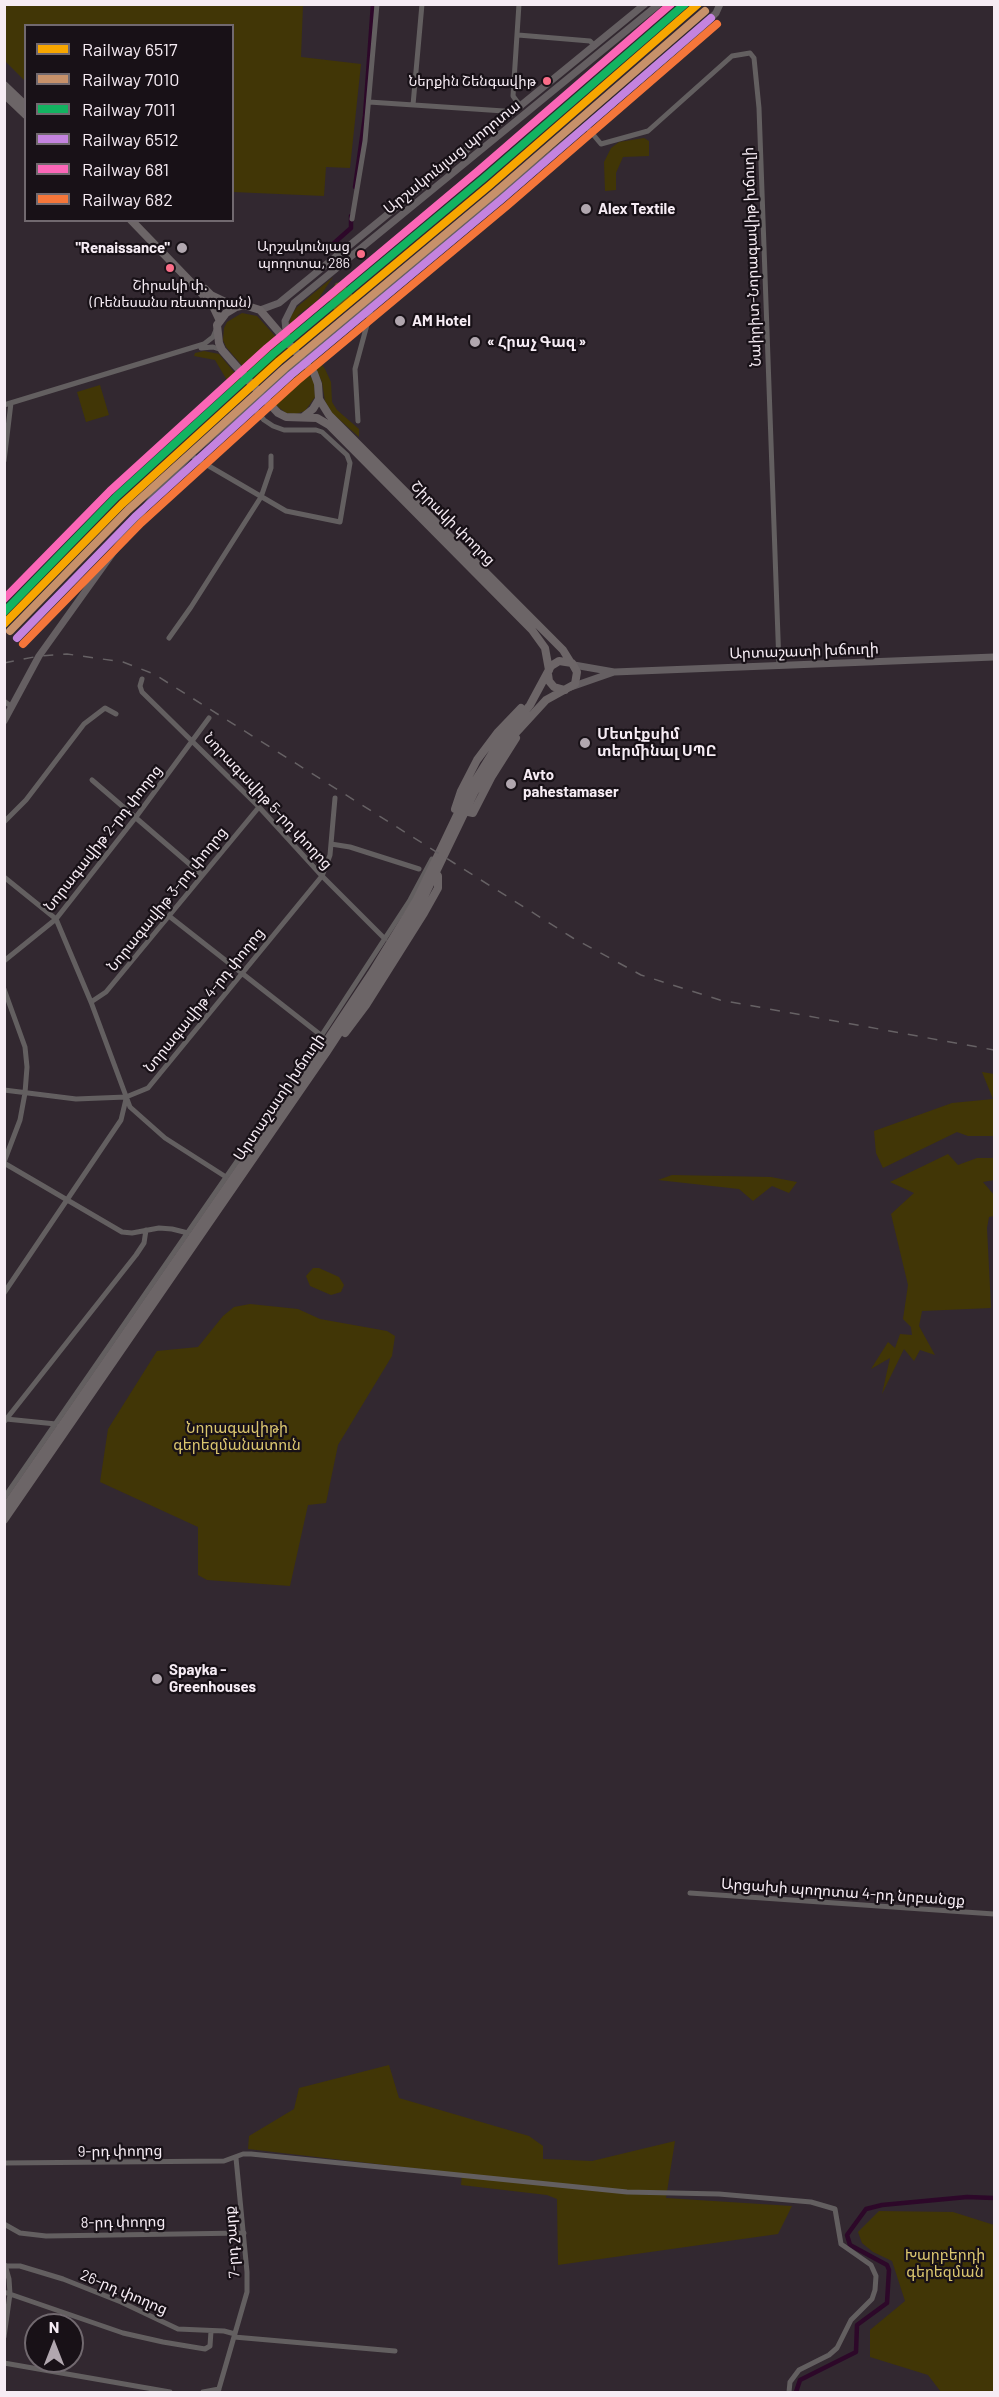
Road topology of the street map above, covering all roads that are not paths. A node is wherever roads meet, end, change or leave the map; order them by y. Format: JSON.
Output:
{"nodes":[{"id":1,"x":377,"y":4,"type":"edge"},
{"id":2,"x":422,"y":4,"type":"edge"},
{"id":3,"x":519,"y":4,"type":"edge"},
{"id":4,"x":645,"y":4,"type":"edge"},
{"id":5,"x":658,"y":4,"type":"edge"},
{"id":6,"x":720,"y":4,"type":"edge"},
{"id":7,"x":518,"y":34,"type":"junction"},
{"id":8,"x":595,"y":46,"type":"junction"},
{"id":9,"x":4,"y":85,"type":"edge"},
{"id":10,"x":4,"y":94,"type":"edge"},
{"id":11,"x":369,"y":102,"type":"junction"},
{"id":12,"x":24,"y":104,"type":"edge"},
{"id":13,"x":413,"y":105,"type":"junction"},
{"id":14,"x":520,"y":107,"type":"junction"},
{"id":15,"x":24,"y":113,"type":"edge"},
{"id":16,"x":509,"y":116,"type":"junction"},
{"id":17,"x":585,"y":126,"type":"junction"},
{"id":18,"x":352,"y":219,"type":"dead end"},
{"id":19,"x":132,"y":222,"type":"edge"},
{"id":20,"x":140,"y":222,"type":"edge"},
{"id":21,"x":374,"y":299,"type":"junction"},
{"id":22,"x":236,"y":307,"type":"junction"},
{"id":23,"x":260,"y":310,"type":"junction"},
{"id":24,"x":218,"y":325,"type":"junction"},
{"id":25,"x":289,"y":343,"type":"junction"},
{"id":26,"x":222,"y":350,"type":"junction"},
{"id":27,"x":319,"y":399,"type":"junction"},
{"id":28,"x":249,"y":404,"type":"junction"},
{"id":29,"x":8,"y":405,"type":"edge"},
{"id":30,"x":303,"y":417,"type":"junction"},
{"id":31,"x":358,"y":421,"type":"dead end"},
{"id":32,"x":190,"y":456,"type":"junction"},
{"id":33,"x":271,"y":456,"type":"dead end"},
{"id":34,"x":4,"y":461,"type":"edge"},
{"id":35,"x":261,"y":497,"type":"junction"},
{"id":36,"x":169,"y":638,"type":"dead end"},
{"id":37,"x":994,"y":657,"type":"edge"},
{"id":38,"x":573,"y":664,"type":"junction"},
{"id":39,"x":779,"y":665,"type":"junction"},
{"id":40,"x":549,"y":672,"type":"junction"},
{"id":41,"x":614,"y":672,"type":"junction"},
{"id":42,"x":142,"y":679,"type":"dead end"},
{"id":43,"x":568,"y":688,"type":"junction"},
{"id":44,"x":540,"y":690,"type":"junction"},
{"id":45,"x":4,"y":701,"type":"edge"},
{"id":46,"x":539,"y":706,"type":"junction"},
{"id":47,"x":12,"y":707,"type":"junction"},
{"id":48,"x":116,"y":714,"type":"dead end"},
{"id":49,"x":208,"y":718,"type":"dead end"},
{"id":50,"x":4,"y":721,"type":"edge"},
{"id":51,"x":193,"y":740,"type":"junction"},
{"id":52,"x":92,"y":780,"type":"dead end"},
{"id":53,"x":471,"y":793,"type":"junction"},
{"id":54,"x":335,"y":798,"type":"dead end"},
{"id":55,"x":259,"y":807,"type":"junction"},
{"id":56,"x":455,"y":809,"type":"junction"},
{"id":57,"x":136,"y":817,"type":"junction"},
{"id":58,"x":4,"y":822,"type":"edge"},
{"id":59,"x":331,"y":844,"type":"junction"},
{"id":60,"x":427,"y":872,"type":"junction"},
{"id":61,"x":201,"y":874,"type":"junction"},
{"id":62,"x":321,"y":876,"type":"junction"},
{"id":63,"x":4,"y":877,"type":"edge"},
{"id":64,"x":169,"y":916,"type":"junction"},
{"id":65,"x":56,"y":919,"type":"junction"},
{"id":66,"x":385,"y":939,"type":"junction"},
{"id":67,"x":4,"y":961,"type":"edge"},
{"id":68,"x":240,"y":973,"type":"junction"},
{"id":69,"x":4,"y":989,"type":"edge"},
{"id":70,"x":91,"y":1002,"type":"junction"},
{"id":71,"x":322,"y":1036,"type":"junction"},
{"id":72,"x":4,"y":1090,"type":"edge"},
{"id":73,"x":25,"y":1093,"type":"junction"},
{"id":74,"x":126,"y":1097,"type":"junction"},
{"id":75,"x":4,"y":1162,"type":"edge"},
{"id":76,"x":226,"y":1177,"type":"junction"},
{"id":77,"x":68,"y":1200,"type":"junction"},
{"id":78,"x":146,"y":1230,"type":"junction"},
{"id":79,"x":188,"y":1233,"type":"junction"},
{"id":80,"x":4,"y":1293,"type":"edge"},
{"id":81,"x":5,"y":1420,"type":"edge"},
{"id":82,"x":56,"y":1424,"type":"junction"},
{"id":83,"x":4,"y":1498,"type":"edge"},
{"id":84,"x":4,"y":1509,"type":"edge"},
{"id":85,"x":4,"y":1520,"type":"edge"},
{"id":86,"x":690,"y":1893,"type":"dead end"},
{"id":87,"x":994,"y":1914,"type":"edge"},
{"id":88,"x":236,"y":2158,"type":"junction"},
{"id":89,"x":4,"y":2163,"type":"edge"},
{"id":90,"x":4,"y":2224,"type":"edge"},
{"id":91,"x":244,"y":2233,"type":"junction"},
{"id":92,"x":5,"y":2265,"type":"edge"},
{"id":93,"x":7,"y":2293,"type":"edge"},
{"id":94,"x":211,"y":2331,"type":"junction"},
{"id":95,"x":234,"y":2335,"type":"junction"},
{"id":96,"x":4,"y":2337,"type":"edge"},
{"id":97,"x":395,"y":2351,"type":"dead end"},
{"id":98,"x":4,"y":2363,"type":"edge"},
{"id":99,"x":218,"y":2391,"type":"edge"},
{"id":100,"x":170,"y":2392,"type":"edge"},
{"id":101,"x":203,"y":2392,"type":"edge"},
{"id":102,"x":789,"y":2392,"type":"edge"}],
"edges":[{"from":1,"to":11,"type":"street"},
{"from":2,"to":13,"type":"street"},
{"from":3,"to":7,"type":"street"},
{"from":4,"to":8,"type":"main road","name":"Արշակունյաց պողոտա"},
{"from":5,"to":25,"type":"main road","name":"Արշակունյաց պողոտա"},
{"from":6,"to":17,"type":"main road"},
{"from":7,"to":8,"type":"street"},
{"from":7,"to":14,"type":"street"},
{"from":8,"to":14,"type":"main road","name":"Արշակունյաց պողոտա"},
{"from":9,"to":12,"type":"highway"},
{"from":10,"to":15,"type":"highway"},
{"from":11,"to":13,"type":"street"},
{"from":11,"to":18,"type":"street"},
{"from":13,"to":16,"type":"street"},
{"from":14,"to":16,"type":"main road","name":"Արշակունյաց պողոտա"},
{"from":16,"to":23,"type":"main road","name":"Արշակունյաց պողոտա"},
{"from":17,"to":21,"type":"main road"},
{"from":17,"to":39,"type":"street","name":"Նաիրիտ-Նորագավիթ խճուղի"},
{"from":19,"to":24,"type":"highway","name":"Շիրակի փողոց"},
{"from":20,"to":22,"type":"highway"},
{"from":21,"to":28,"type":"main road"},
{"from":21,"to":31,"type":"street"},
{"from":22,"to":23,"type":"highway"},
{"from":22,"to":24,"type":"highway"},
{"from":23,"to":25,"type":"highway","name":"Շիրակի փողոց"},
{"from":24,"to":26,"type":"highway","name":"Շիրակի փողոց"},
{"from":24,"to":29,"type":"street"},
{"from":25,"to":27,"type":"highway","name":"Շիրակի փողոց"},
{"from":26,"to":29,"type":"street"},
{"from":26,"to":30,"type":"highway","name":"Շիրակի փողոց"},
{"from":27,"to":30,"type":"highway"},
{"from":27,"to":38,"type":"highway","name":"Շիրակի փողոց"},
{"from":28,"to":32,"type":"main road"},
{"from":28,"to":35,"type":"street"},
{"from":29,"to":34,"type":"street"},
{"from":30,"to":40,"type":"highway","name":"Շիրակի փողոց"},
{"from":32,"to":35,"type":"street"},
{"from":32,"to":47,"type":"main road"},
{"from":33,"to":35,"type":"street"},
{"from":35,"to":36,"type":"street"},
{"from":37,"to":39,"type":"main road","name":"Արտաշատի խճուղի"},
{"from":38,"to":40,"type":"highway","name":"Արտաշատի խճուղի"},
{"from":38,"to":41,"type":"main road","name":"Արտաշատի խճուղի"},
{"from":38,"to":43,"type":"highway"},
{"from":39,"to":41,"type":"main road","name":"Արտաշատի խճուղի"},
{"from":40,"to":43,"type":"highway"},
{"from":40,"to":44,"type":"highway","name":"Արտաշատի խճուղի"},
{"from":41,"to":43,"type":"main road","name":"Արտաշատի խճուղի"},
{"from":42,"to":51,"type":"street","name":"Նորագավիթ 5-րդ փողոց"},
{"from":43,"to":46,"type":"highway","name":"Արտաշատի խճուղի"},
{"from":44,"to":53,"type":"highway","name":"Արտաշատի խճուղի"},
{"from":44,"to":56,"type":"highway"},
{"from":45,"to":47,"type":"street"},
{"from":46,"to":53,"type":"highway","name":"Արտաշատի խճուղի"},
{"from":46,"to":56,"type":"highway"},
{"from":47,"to":50,"type":"main road"},
{"from":48,"to":58,"type":"street"},
{"from":49,"to":51,"type":"street","name":"Նորագավիթ 2-րդ փողոց"},
{"from":51,"to":55,"type":"street","name":"Նորագավիթ 5-րդ փողոց"},
{"from":51,"to":57,"type":"street","name":"Նորագավիթ 2-րդ փողոց"},
{"from":52,"to":57,"type":"street"},
{"from":53,"to":60,"type":"highway","name":"Արտաշատի խճուղի"},
{"from":54,"to":59,"type":"street","name":"Նորագավիթ 4-րդ փողոց"},
{"from":55,"to":61,"type":"street","name":"Նորագավիթ 3-րդ փողոց"},
{"from":55,"to":62,"type":"street","name":"Նորագավիթ 5-րդ փողոց"},
{"from":56,"to":60,"type":"street"},
{"from":57,"to":61,"type":"street"},
{"from":57,"to":65,"type":"street","name":"Նորագավիթ 2-րդ փողոց"},
{"from":59,"to":60,"type":"street"},
{"from":59,"to":62,"type":"street","name":"Նորագավիթ 4-րդ փողոց"},
{"from":60,"to":66,"type":"street","name":"Արտաշատի խճուղի"},
{"from":60,"to":84,"type":"highway","name":"Արտաշատի խճուղի"},
{"from":60,"to":85,"type":"highway","name":"Արտաշատի խճուղի"},
{"from":61,"to":64,"type":"street","name":"Նորագավիթ 3-րդ փողոց"},
{"from":62,"to":66,"type":"street","name":"Նորագավիթ 5-րդ փողոց"},
{"from":62,"to":68,"type":"street","name":"Նորագավիթ 4-րդ փողոց"},
{"from":63,"to":65,"type":"street"},
{"from":64,"to":68,"type":"street"},
{"from":64,"to":70,"type":"street","name":"Նորագավիթ 3-րդ փողոց"},
{"from":65,"to":67,"type":"street","name":"Նորագավիթ 2-րդ փողոց"},
{"from":65,"to":70,"type":"street"},
{"from":66,"to":71,"type":"street","name":"Արտաշատի խճուղի"},
{"from":68,"to":71,"type":"street"},
{"from":68,"to":74,"type":"street","name":"Նորագավիթ 4-րդ փողոց"},
{"from":69,"to":73,"type":"street"},
{"from":70,"to":74,"type":"street"},
{"from":71,"to":76,"type":"street","name":"Արտաշատի խճուղի"},
{"from":72,"to":73,"type":"street","name":"Նորագավիթ 4-րդ փողոց"},
{"from":73,"to":74,"type":"street","name":"Նորագավիթ 4-րդ փողոց"},
{"from":73,"to":75,"type":"street"},
{"from":74,"to":76,"type":"street"},
{"from":74,"to":77,"type":"street"},
{"from":75,"to":77,"type":"street"},
{"from":76,"to":79,"type":"street","name":"Արտաշատի խճուղի"},
{"from":77,"to":78,"type":"street"},
{"from":77,"to":80,"type":"street"},
{"from":78,"to":79,"type":"street"},
{"from":78,"to":81,"type":"street"},
{"from":79,"to":82,"type":"street","name":"Արտաշատի խճուղի"},
{"from":81,"to":82,"type":"street"},
{"from":82,"to":83,"type":"street","name":"Արտաշատի խճուղի"},
{"from":86,"to":87,"type":"street","name":"Արցախի պողոտա 4-րդ նրբանցք"},
{"from":88,"to":89,"type":"street","name":"9-րդ փողոց"},
{"from":88,"to":91,"type":"street","name":"7-րդ շարք"},
{"from":88,"to":102,"type":"street","name":"9-րդ փողոց"},
{"from":90,"to":91,"type":"street","name":"8-րդ փողոց"},
{"from":91,"to":95,"type":"street","name":"7-րդ շարք"},
{"from":92,"to":93,"type":"street"},
{"from":92,"to":94,"type":"street","name":"26-րդ փողոց"},
{"from":93,"to":94,"type":"street"},
{"from":93,"to":96,"type":"street"},
{"from":94,"to":95,"type":"street","name":"26-րդ փողոց"},
{"from":95,"to":97,"type":"street","name":"26-րդ փողոց"},
{"from":95,"to":99,"type":"street","name":"7-րդ շարք"},
{"from":98,"to":100,"type":"street"},
{"from":99,"to":101,"type":"street"}]}
